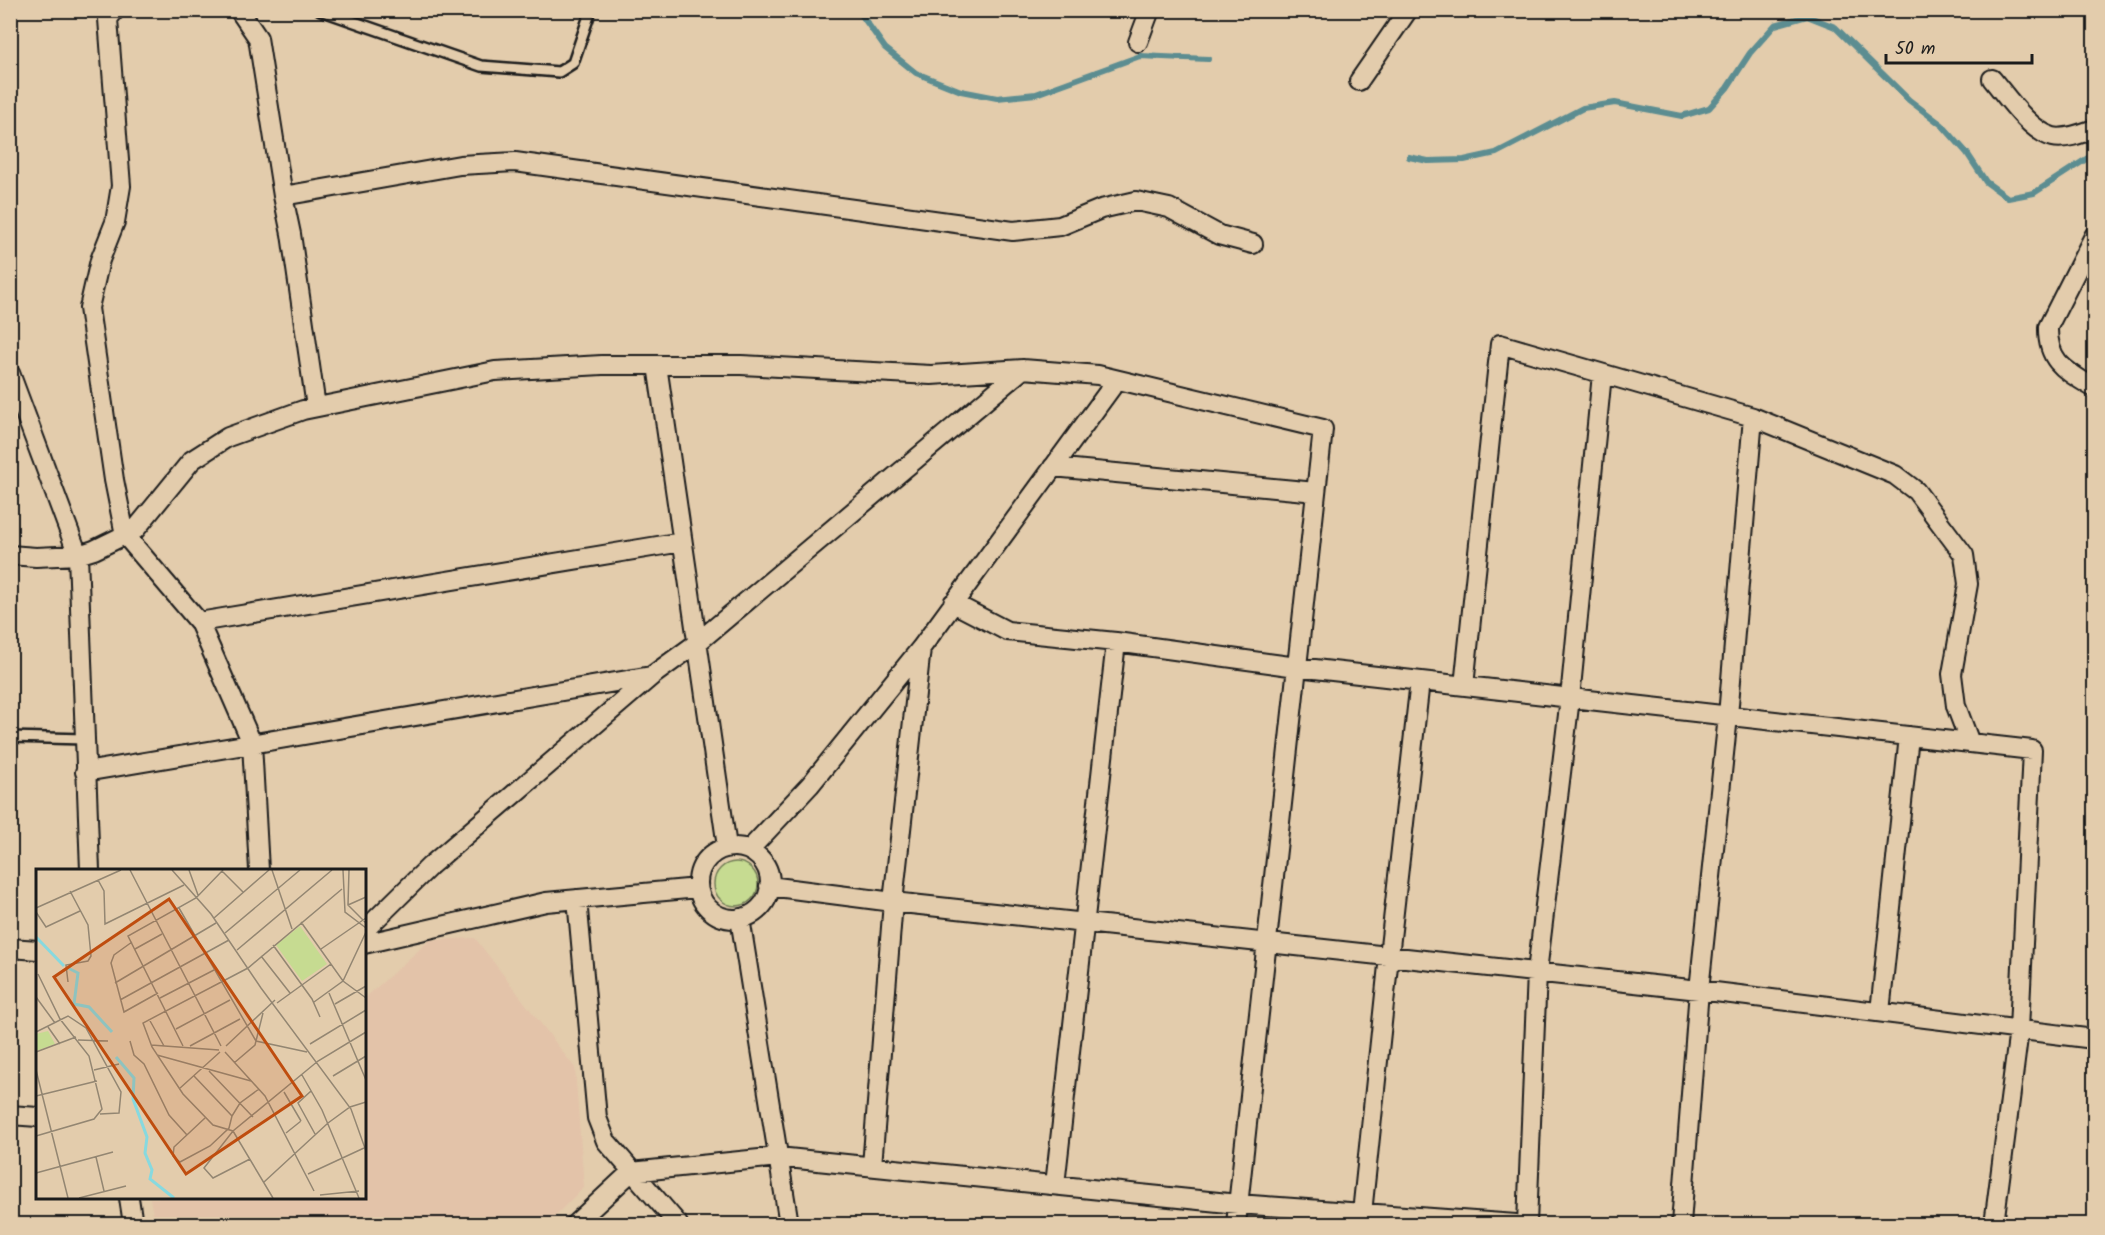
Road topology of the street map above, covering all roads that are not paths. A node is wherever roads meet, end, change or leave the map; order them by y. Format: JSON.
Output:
{"nodes":[{"id":1,"x":115,"y":10,"type":"edge"},
{"id":2,"x":238,"y":10,"type":"edge"},
{"id":3,"x":320,"y":10,"type":"edge"},
{"id":4,"x":591,"y":10,"type":"edge"},
{"id":5,"x":1150,"y":10,"type":"edge"},
{"id":6,"x":1408,"y":10,"type":"edge"},
{"id":7,"x":1138,"y":42,"type":"dead end"},
{"id":8,"x":1992,"y":79,"type":"dead end"},
{"id":9,"x":1359,"y":81,"type":"dead end"},
{"id":10,"x":2094,"y":129,"type":"edge"},
{"id":11,"x":283,"y":196,"type":"junction"},
{"id":12,"x":2094,"y":236,"type":"edge"},
{"id":13,"x":1253,"y":244,"type":"dead end"},
{"id":14,"x":657,"y":365,"type":"junction"},
{"id":15,"x":1023,"y":369,"type":"junction"},
{"id":16,"x":10,"y":373,"type":"edge"},
{"id":17,"x":1602,"y":374,"type":"junction"},
{"id":18,"x":1118,"y":380,"type":"junction"},
{"id":19,"x":2094,"y":388,"type":"edge"},
{"id":20,"x":316,"y":408,"type":"junction"},
{"id":21,"x":1753,"y":417,"type":"junction"},
{"id":22,"x":1053,"y":467,"type":"junction"},
{"id":23,"x":1317,"y":492,"type":"junction"},
{"id":24,"x":125,"y":535,"type":"junction"},
{"id":25,"x":682,"y":542,"type":"junction"},
{"id":26,"x":10,"y":555,"type":"edge"},
{"id":27,"x":78,"y":555,"type":"junction"},
{"id":28,"x":953,"y":603,"type":"junction"},
{"id":29,"x":199,"y":622,"type":"junction"},
{"id":30,"x":1116,"y":642,"type":"junction"},
{"id":31,"x":697,"y":643,"type":"junction"},
{"id":32,"x":921,"y":648,"type":"junction"},
{"id":33,"x":1297,"y":667,"type":"junction"},
{"id":34,"x":654,"y":675,"type":"junction"},
{"id":35,"x":1420,"y":681,"type":"junction"},
{"id":36,"x":1464,"y":686,"type":"junction"},
{"id":37,"x":1570,"y":698,"type":"junction"},
{"id":38,"x":1728,"y":716,"type":"junction"},
{"id":39,"x":1909,"y":736,"type":"junction"},
{"id":40,"x":10,"y":737,"type":"edge"},
{"id":41,"x":84,"y":739,"type":"junction"},
{"id":42,"x":1970,"y":743,"type":"junction"},
{"id":43,"x":252,"y":744,"type":"junction"},
{"id":44,"x":85,"y":772,"type":"junction"},
{"id":45,"x":727,"y":847,"type":"junction"},
{"id":46,"x":749,"y":850,"type":"junction"},
{"id":47,"x":90,"y":869,"type":"edge"},
{"id":48,"x":259,"y":869,"type":"edge"},
{"id":49,"x":769,"y":886,"type":"junction"},
{"id":50,"x":698,"y":888,"type":"junction"},
{"id":51,"x":577,"y":899,"type":"junction"},
{"id":52,"x":893,"y":902,"type":"junction"},
{"id":53,"x":740,"y":918,"type":"junction"},
{"id":54,"x":1084,"y":923,"type":"junction"},
{"id":55,"x":366,"y":929,"type":"edge"},
{"id":56,"x":1267,"y":943,"type":"junction"},
{"id":57,"x":366,"y":944,"type":"edge"},
{"id":58,"x":10,"y":948,"type":"edge"},
{"id":59,"x":36,"y":950,"type":"edge"},
{"id":60,"x":1389,"y":956,"type":"junction"},
{"id":61,"x":1538,"y":972,"type":"junction"},
{"id":62,"x":1699,"y":990,"type":"junction"},
{"id":63,"x":1880,"y":1012,"type":"junction"},
{"id":64,"x":2019,"y":1030,"type":"junction"},
{"id":65,"x":2094,"y":1039,"type":"edge"},
{"id":66,"x":10,"y":1115,"type":"edge"},
{"id":67,"x":36,"y":1117,"type":"edge"},
{"id":68,"x":778,"y":1157,"type":"junction"},
{"id":69,"x":872,"y":1166,"type":"junction"},
{"id":70,"x":631,"y":1172,"type":"junction"},
{"id":71,"x":1055,"y":1185,"type":"junction"},
{"id":72,"x":129,"y":1199,"type":"edge"},
{"id":73,"x":1238,"y":1204,"type":"junction"},
{"id":74,"x":1362,"y":1213,"type":"junction"},
{"id":75,"x":133,"y":1224,"type":"edge"},
{"id":76,"x":575,"y":1224,"type":"edge"},
{"id":77,"x":678,"y":1224,"type":"edge"},
{"id":78,"x":789,"y":1224,"type":"edge"},
{"id":79,"x":1236,"y":1224,"type":"edge"},
{"id":80,"x":1516,"y":1224,"type":"edge"},
{"id":81,"x":1527,"y":1224,"type":"edge"},
{"id":82,"x":1681,"y":1224,"type":"edge"},
{"id":83,"x":1994,"y":1224,"type":"edge"}],
"edges":[{"from":1,"to":24,"type":"street"},
{"from":2,"to":11,"type":"street"},
{"from":3,"to":4,"type":"lane"},
{"from":5,"to":7,"type":"street"},
{"from":6,"to":9,"type":"street"},
{"from":8,"to":10,"type":"street"},
{"from":11,"to":13,"type":"street"},
{"from":11,"to":20,"type":"street"},
{"from":12,"to":19,"type":"street"},
{"from":14,"to":15,"type":"street"},
{"from":14,"to":20,"type":"street"},
{"from":14,"to":25,"type":"street"},
{"from":15,"to":18,"type":"street"},
{"from":15,"to":31,"type":"street"},
{"from":16,"to":27,"type":"street"},
{"from":17,"to":21,"type":"street"},
{"from":17,"to":36,"type":"street"},
{"from":17,"to":37,"type":"street"},
{"from":18,"to":22,"type":"street"},
{"from":18,"to":23,"type":"street"},
{"from":20,"to":24,"type":"street"},
{"from":21,"to":38,"type":"street"},
{"from":21,"to":42,"type":"street"},
{"from":22,"to":23,"type":"street"},
{"from":22,"to":28,"type":"street"},
{"from":23,"to":33,"type":"street"},
{"from":24,"to":27,"type":"street"},
{"from":24,"to":29,"type":"street"},
{"from":25,"to":29,"type":"street"},
{"from":25,"to":31,"type":"street"},
{"from":26,"to":27,"type":"street"},
{"from":27,"to":41,"type":"street"},
{"from":28,"to":30,"type":"street"},
{"from":28,"to":32,"type":"street"},
{"from":29,"to":43,"type":"street"},
{"from":30,"to":33,"type":"street"},
{"from":30,"to":54,"type":"street"},
{"from":31,"to":34,"type":"street"},
{"from":31,"to":45,"type":"street"},
{"from":32,"to":46,"type":"street"},
{"from":32,"to":52,"type":"street"},
{"from":33,"to":35,"type":"street"},
{"from":33,"to":56,"type":"street"},
{"from":34,"to":43,"type":"street"},
{"from":34,"to":55,"type":"street"},
{"from":35,"to":36,"type":"street"},
{"from":35,"to":60,"type":"street"},
{"from":36,"to":37,"type":"street"},
{"from":37,"to":38,"type":"street"},
{"from":37,"to":61,"type":"street"},
{"from":38,"to":39,"type":"street"},
{"from":38,"to":62,"type":"street"},
{"from":39,"to":42,"type":"street"},
{"from":39,"to":63,"type":"street"},
{"from":40,"to":41,"type":"lane"},
{"from":41,"to":44,"type":"street"},
{"from":42,"to":64,"type":"street"},
{"from":43,"to":44,"type":"street"},
{"from":43,"to":48,"type":"street"},
{"from":44,"to":47,"type":"street"},
{"from":45,"to":46,"type":"street"},
{"from":45,"to":50,"type":"street"},
{"from":46,"to":49,"type":"street"},
{"from":49,"to":52,"type":"street"},
{"from":49,"to":53,"type":"street"},
{"from":50,"to":51,"type":"street"},
{"from":50,"to":53,"type":"street"},
{"from":51,"to":57,"type":"street"},
{"from":51,"to":70,"type":"street"},
{"from":52,"to":54,"type":"street"},
{"from":52,"to":69,"type":"street"},
{"from":53,"to":68,"type":"street"},
{"from":54,"to":56,"type":"street"},
{"from":54,"to":71,"type":"street"},
{"from":56,"to":60,"type":"street"},
{"from":56,"to":73,"type":"street"},
{"from":58,"to":59,"type":"street"},
{"from":60,"to":61,"type":"street"},
{"from":60,"to":74,"type":"street"},
{"from":61,"to":62,"type":"street"},
{"from":61,"to":81,"type":"street"},
{"from":62,"to":63,"type":"street"},
{"from":62,"to":82,"type":"street"},
{"from":63,"to":64,"type":"street"},
{"from":64,"to":65,"type":"street"},
{"from":64,"to":83,"type":"street"},
{"from":66,"to":67,"type":"street"},
{"from":68,"to":69,"type":"street"},
{"from":68,"to":70,"type":"street"},
{"from":68,"to":78,"type":"street"},
{"from":69,"to":71,"type":"street"},
{"from":70,"to":76,"type":"street"},
{"from":70,"to":77,"type":"street"},
{"from":71,"to":73,"type":"street"},
{"from":72,"to":75,"type":"street"},
{"from":73,"to":74,"type":"street"},
{"from":73,"to":79,"type":"street"},
{"from":74,"to":80,"type":"street"}]}
